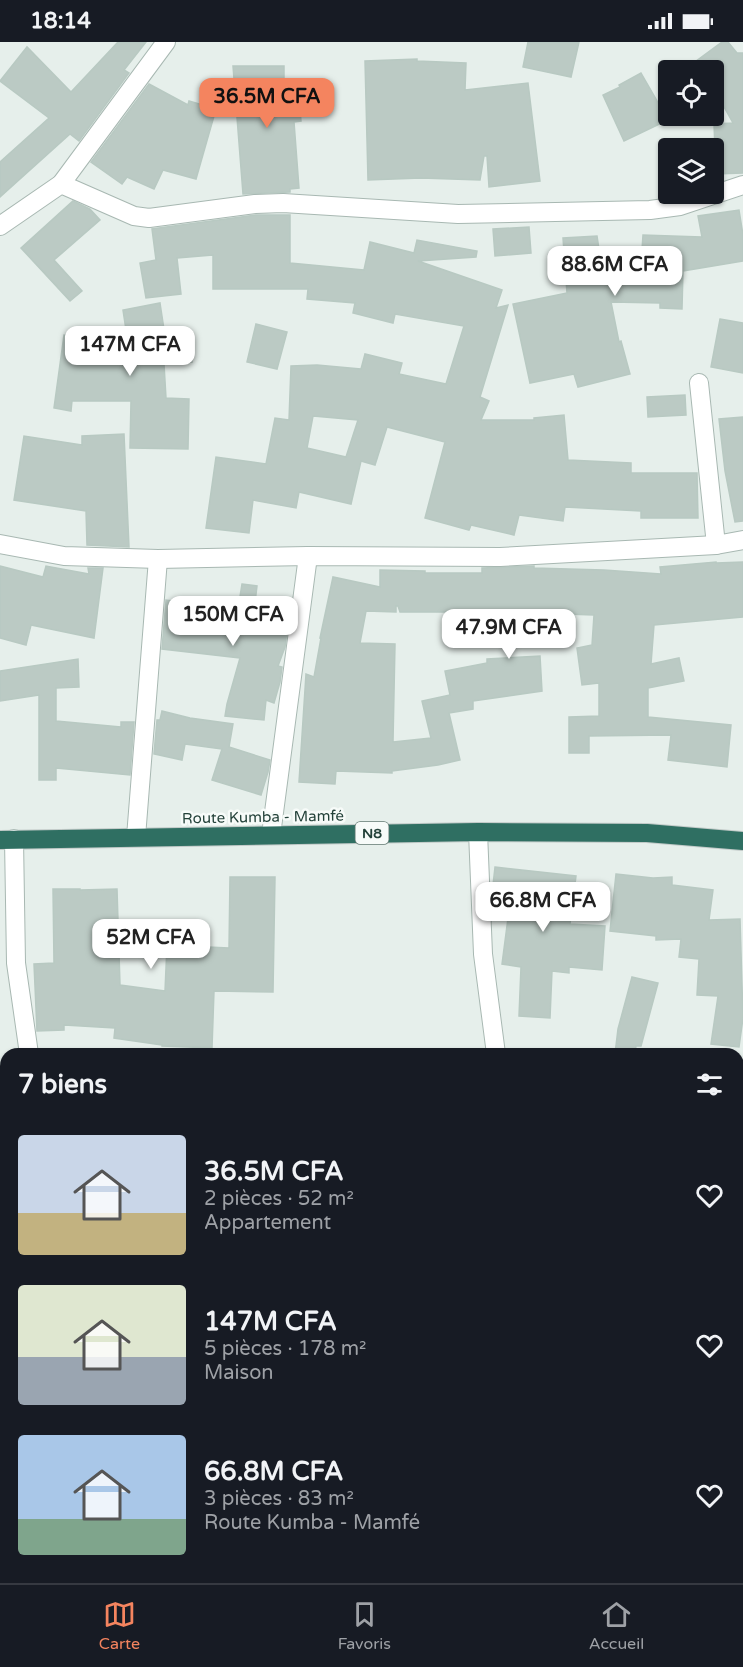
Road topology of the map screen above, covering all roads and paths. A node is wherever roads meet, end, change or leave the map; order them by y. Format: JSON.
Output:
{"nodes":[{"id":1,"x":166,"y":42,"type":"edge"},
{"id":2,"x":62,"y":184,"type":"junction"},
{"id":3,"x":743,"y":185,"type":"edge"},
{"id":4,"x":0,"y":226,"type":"edge"},
{"id":5,"x":699,"y":384,"type":"dead end"},
{"id":6,"x":743,"y":540,"type":"edge"},
{"id":7,"x":0,"y":544,"type":"edge"},
{"id":8,"x":716,"y":545,"type":"junction"},
{"id":9,"x":308,"y":556,"type":"junction"},
{"id":10,"x":158,"y":559,"type":"junction"},
{"id":11,"x":478,"y":832,"type":"junction"},
{"id":12,"x":271,"y":834,"type":"junction"},
{"id":13,"x":136,"y":837,"type":"junction"},
{"id":14,"x":7,"y":839,"type":"edge"},
{"id":15,"x":743,"y":841,"type":"edge"},
{"id":16,"x":28,"y":1048,"type":"edge"},
{"id":17,"x":495,"y":1048,"type":"edge"}],
"edges":[{"from":1,"to":2,"type":"street"},
{"from":2,"to":3,"type":"street"},
{"from":2,"to":4,"type":"street"},
{"from":5,"to":8,"type":"street"},
{"from":6,"to":8,"type":"street"},
{"from":7,"to":10,"type":"street"},
{"from":8,"to":9,"type":"street"},
{"from":9,"to":10,"type":"street"},
{"from":9,"to":12,"type":"street"},
{"from":10,"to":13,"type":"street"},
{"from":11,"to":12,"type":"highway","name":"Route Kumba - Mamfé","number":"N8"},
{"from":11,"to":15,"type":"highway","name":"Route Kumba - Mamfé","number":"N8"},
{"from":11,"to":17,"type":"street"},
{"from":12,"to":13,"type":"highway","name":"Route Kumba - Mamfé","number":"N8"},
{"from":13,"to":14,"type":"highway","name":"Route Kumba - Mamfé","number":"N8"},
{"from":14,"to":16,"type":"street"}]}
